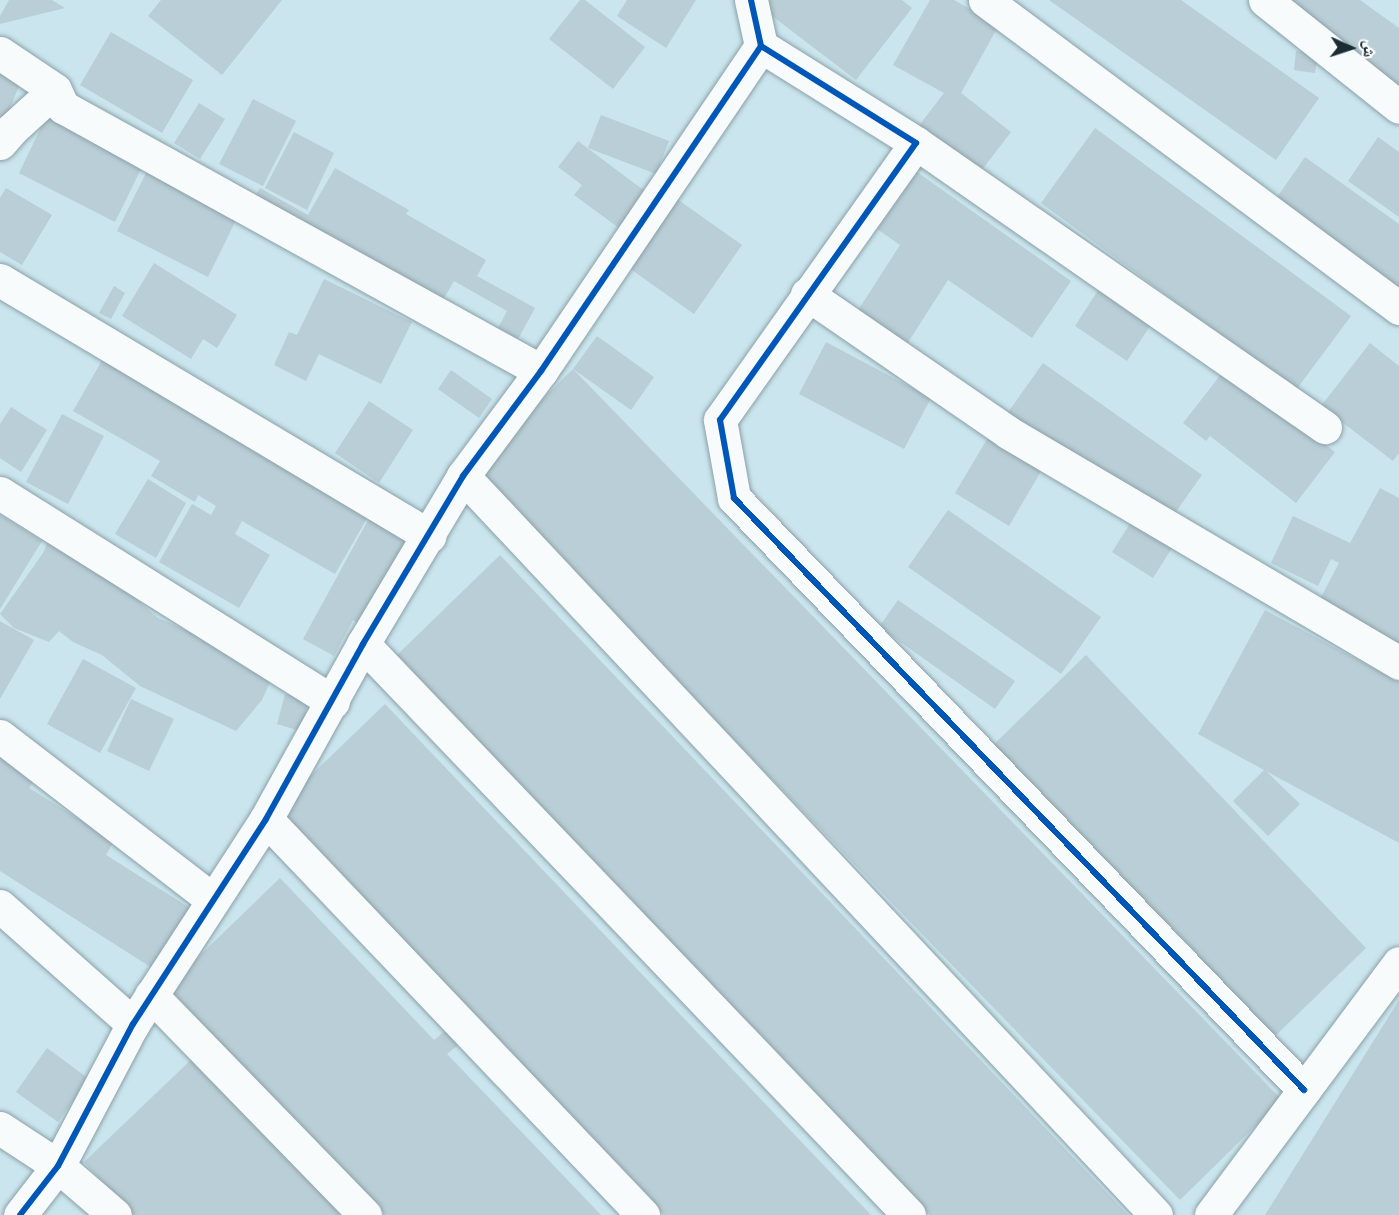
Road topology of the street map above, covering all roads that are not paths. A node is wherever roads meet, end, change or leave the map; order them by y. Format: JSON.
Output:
{"nodes":[{"id":1,"x":751,"y":0,"type":"edge"},
{"id":2,"x":985,"y":0,"type":"edge"},
{"id":3,"x":1265,"y":0,"type":"edge"},
{"id":4,"x":761,"y":46,"type":"junction"},
{"id":5,"x":0,"y":53,"type":"edge"},
{"id":6,"x":55,"y":90,"type":"junction"},
{"id":7,"x":1399,"y":106,"type":"edge"},
{"id":8,"x":0,"y":143,"type":"edge"},
{"id":9,"x":916,"y":143,"type":"junction"},
{"id":10,"x":0,"y":280,"type":"edge"},
{"id":11,"x":807,"y":294,"type":"junction"},
{"id":12,"x":1399,"y":308,"type":"edge"},
{"id":13,"x":541,"y":371,"type":"junction"},
{"id":14,"x":1325,"y":427,"type":"dead end"},
{"id":15,"x":463,"y":476,"type":"junction"},
{"id":16,"x":0,"y":493,"type":"edge"},
{"id":17,"x":429,"y":536,"type":"junction"},
{"id":18,"x":363,"y":644,"type":"junction"},
{"id":19,"x":1399,"y":663,"type":"edge"},
{"id":20,"x":333,"y":702,"type":"junction"},
{"id":21,"x":0,"y":736,"type":"edge"},
{"id":22,"x":266,"y":819,"type":"junction"},
{"id":23,"x":213,"y":900,"type":"junction"},
{"id":24,"x":0,"y":906,"type":"edge"},
{"id":25,"x":1399,"y":963,"type":"edge"},
{"id":26,"x":151,"y":995,"type":"junction"},
{"id":27,"x":133,"y":1024,"type":"junction"},
{"id":28,"x":1304,"y":1090,"type":"junction"},
{"id":29,"x":0,"y":1128,"type":"edge"},
{"id":30,"x":58,"y":1166,"type":"junction"},
{"id":31,"x":20,"y":1215,"type":"edge"},
{"id":32,"x":115,"y":1215,"type":"edge"},
{"id":33,"x":364,"y":1215,"type":"edge"},
{"id":34,"x":643,"y":1215,"type":"edge"},
{"id":35,"x":909,"y":1215,"type":"edge"},
{"id":36,"x":1156,"y":1215,"type":"edge"},
{"id":37,"x":1211,"y":1215,"type":"edge"}],
"edges":[{"from":1,"to":4,"type":"street"},
{"from":2,"to":12,"type":"street"},
{"from":3,"to":7,"type":"street"},
{"from":4,"to":9,"type":"street"},
{"from":4,"to":13,"type":"street"},
{"from":5,"to":6,"type":"street"},
{"from":6,"to":8,"type":"street"},
{"from":6,"to":13,"type":"street"},
{"from":9,"to":11,"type":"street"},
{"from":9,"to":14,"type":"street"},
{"from":10,"to":17,"type":"street"},
{"from":11,"to":19,"type":"street"},
{"from":11,"to":28,"type":"street"},
{"from":13,"to":15,"type":"street"},
{"from":15,"to":17,"type":"street"},
{"from":15,"to":36,"type":"street"},
{"from":16,"to":20,"type":"street"},
{"from":17,"to":18,"type":"street"},
{"from":18,"to":20,"type":"street"},
{"from":18,"to":35,"type":"street"},
{"from":20,"to":22,"type":"street"},
{"from":21,"to":23,"type":"street"},
{"from":22,"to":23,"type":"street"},
{"from":22,"to":34,"type":"street"},
{"from":23,"to":26,"type":"street"},
{"from":24,"to":27,"type":"street"},
{"from":25,"to":28,"type":"street"},
{"from":26,"to":27,"type":"street"},
{"from":26,"to":33,"type":"street"},
{"from":27,"to":30,"type":"street"},
{"from":28,"to":37,"type":"street"},
{"from":29,"to":30,"type":"street"},
{"from":30,"to":31,"type":"street"},
{"from":30,"to":32,"type":"street"}]}
